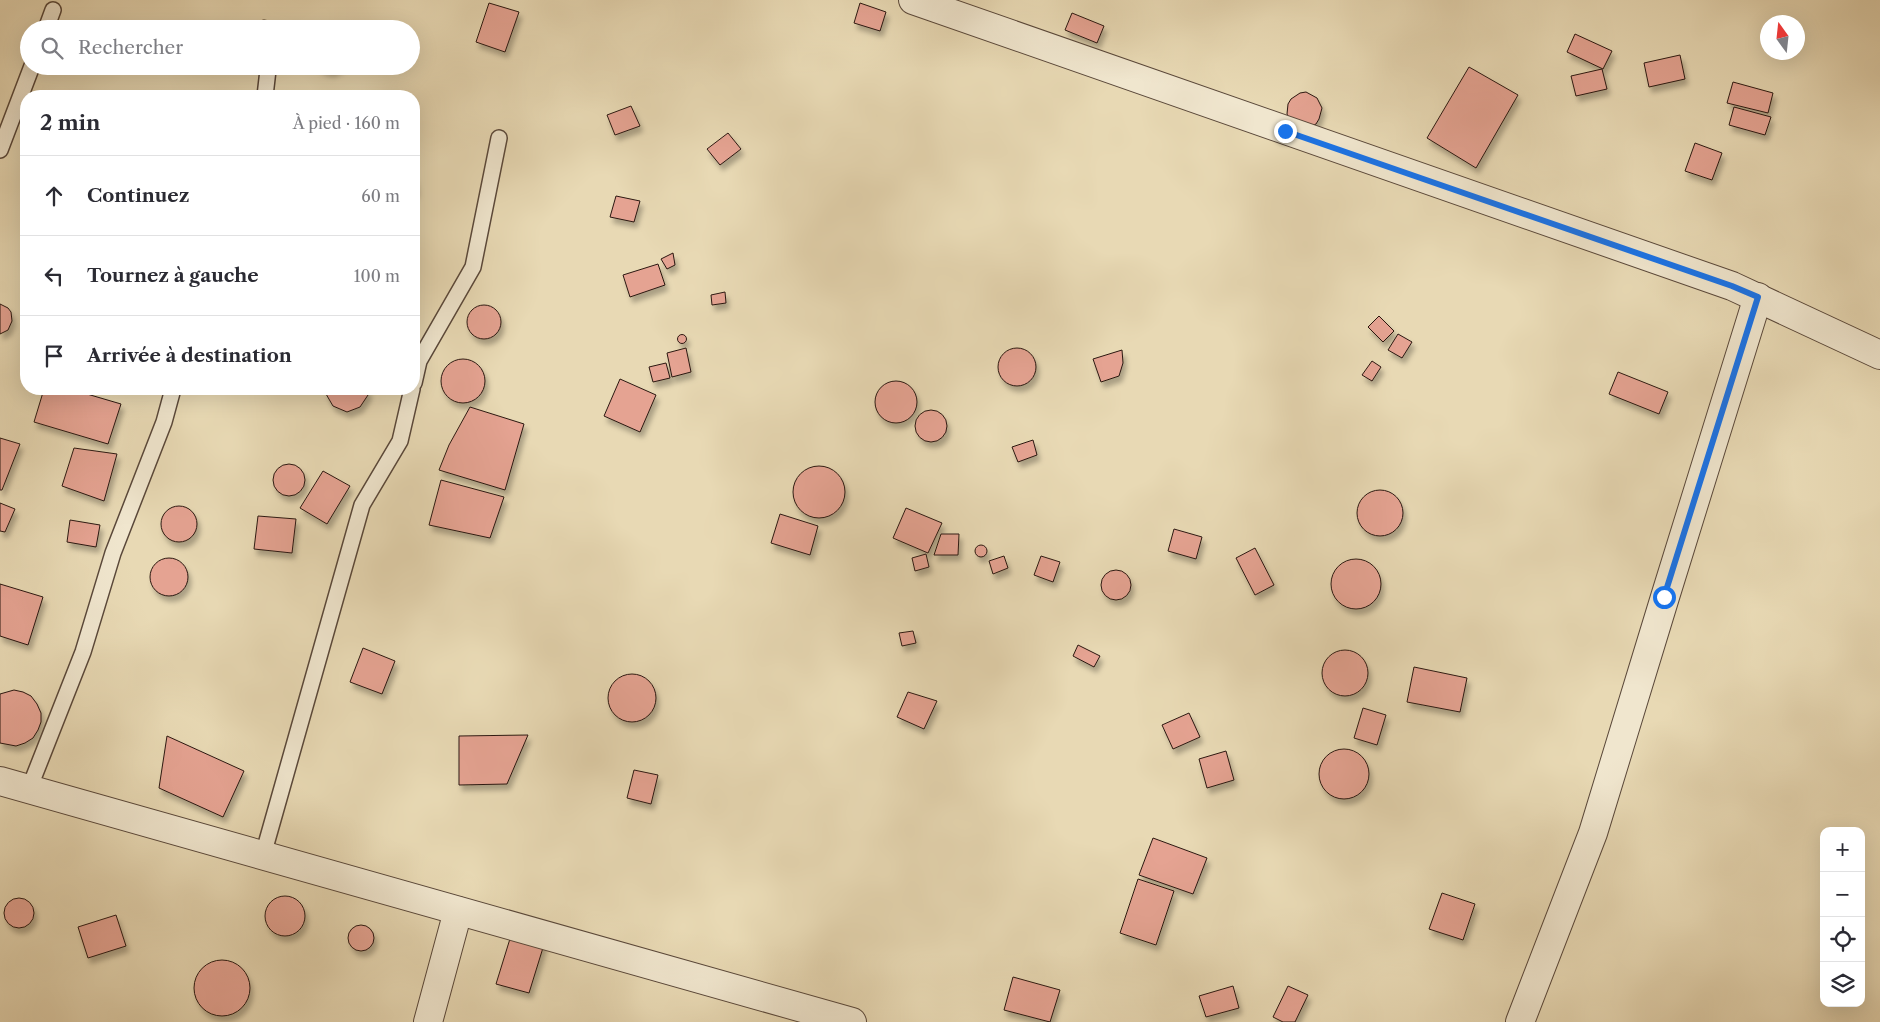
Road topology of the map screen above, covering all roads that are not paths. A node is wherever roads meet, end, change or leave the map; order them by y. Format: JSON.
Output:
{"nodes":[{"id":1,"x":913,"y":0,"type":"edge"},
{"id":2,"x":53,"y":10,"type":"dead end"},
{"id":3,"x":49,"y":20,"type":"edge"},
{"id":4,"x":29,"y":75,"type":"edge"},
{"id":5,"x":267,"y":75,"type":"edge"},
{"id":6,"x":23,"y":90,"type":"edge"},
{"id":7,"x":266,"y":90,"type":"edge"},
{"id":8,"x":20,"y":98,"type":"edge"},
{"id":9,"x":499,"y":138,"type":"dead end"},
{"id":10,"x":0,"y":150,"type":"edge"},
{"id":11,"x":1758,"y":297,"type":"junction"},
{"id":12,"x":1880,"y":355,"type":"edge"},
{"id":13,"x":420,"y":359,"type":"edge"},
{"id":14,"x":171,"y":395,"type":"edge"},
{"id":15,"x":411,"y":395,"type":"edge"},
{"id":16,"x":0,"y":781,"type":"edge"},
{"id":17,"x":29,"y":789,"type":"junction"},
{"id":18,"x":264,"y":855,"type":"junction"},
{"id":19,"x":458,"y":910,"type":"junction"},
{"id":20,"x":428,"y":1022,"type":"edge"},
{"id":21,"x":852,"y":1022,"type":"edge"},
{"id":22,"x":1520,"y":1022,"type":"edge"}],
"edges":[{"from":1,"to":11,"type":"street"},
{"from":2,"to":3,"type":"lane"},
{"from":4,"to":6,"type":"lane"},
{"from":5,"to":7,"type":"lane"},
{"from":8,"to":10,"type":"lane"},
{"from":9,"to":13,"type":"lane"},
{"from":11,"to":12,"type":"street"},
{"from":11,"to":22,"type":"street"},
{"from":14,"to":17,"type":"lane"},
{"from":15,"to":18,"type":"lane"},
{"from":16,"to":17,"type":"street"},
{"from":17,"to":18,"type":"street"},
{"from":18,"to":19,"type":"street"},
{"from":19,"to":20,"type":"street"},
{"from":19,"to":21,"type":"street"}]}
